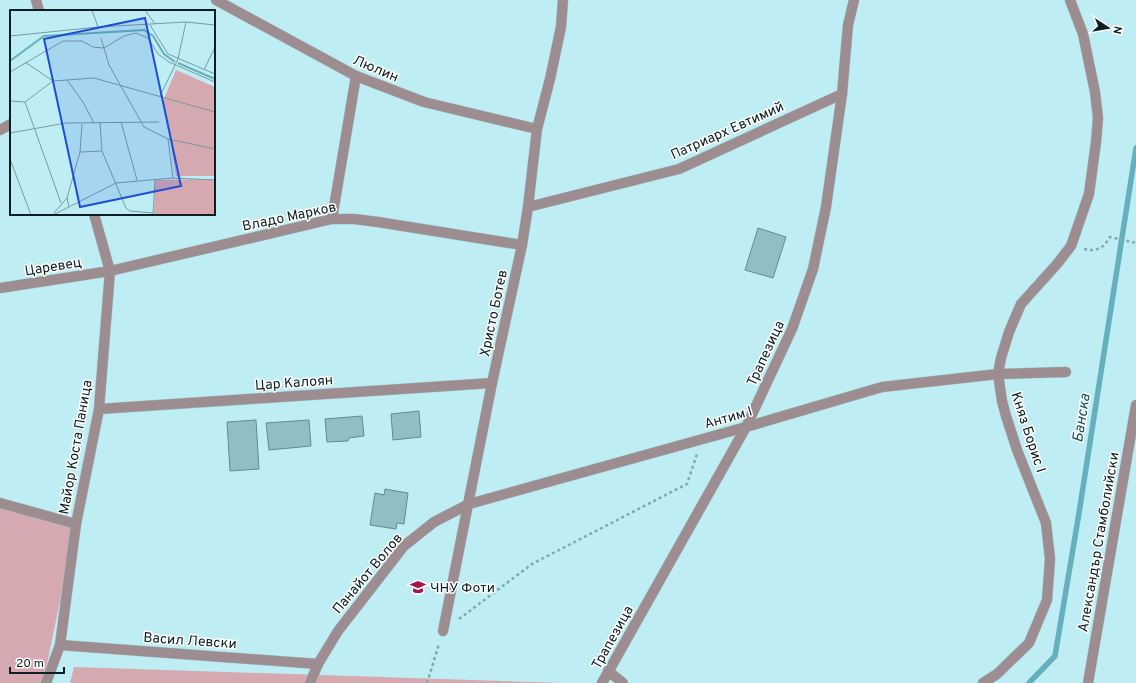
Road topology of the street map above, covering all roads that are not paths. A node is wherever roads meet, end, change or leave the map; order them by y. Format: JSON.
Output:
{"nodes":[{"id":1,"x":36,"y":0,"type":"edge"},
{"id":2,"x":216,"y":0,"type":"edge"},
{"id":3,"x":562,"y":0,"type":"edge"},
{"id":4,"x":854,"y":0,"type":"edge"},
{"id":5,"x":1070,"y":0,"type":"edge"},
{"id":6,"x":39,"y":10,"type":"edge"},
{"id":7,"x":356,"y":76,"type":"junction"},
{"id":8,"x":842,"y":94,"type":"junction"},
{"id":9,"x":10,"y":125,"type":"edge"},
{"id":10,"x":537,"y":129,"type":"junction"},
{"id":11,"x":0,"y":130,"type":"edge"},
{"id":12,"x":528,"y":207,"type":"junction"},
{"id":13,"x":94,"y":215,"type":"edge"},
{"id":14,"x":332,"y":219,"type":"junction"},
{"id":15,"x":522,"y":245,"type":"junction"},
{"id":16,"x":110,"y":271,"type":"junction"},
{"id":17,"x":0,"y":288,"type":"edge"},
{"id":18,"x":1066,"y":372,"type":"dead end"},
{"id":19,"x":998,"y":374,"type":"junction"},
{"id":20,"x":492,"y":383,"type":"junction"},
{"id":21,"x":1136,"y":405,"type":"edge"},
{"id":22,"x":99,"y":409,"type":"junction"},
{"id":23,"x":746,"y":427,"type":"junction"},
{"id":24,"x":0,"y":503,"type":"edge"},
{"id":25,"x":469,"y":504,"type":"junction"},
{"id":26,"x":76,"y":524,"type":"junction"},
{"id":27,"x":444,"y":631,"type":"road end"},
{"id":28,"x":60,"y":645,"type":"junction"},
{"id":29,"x":318,"y":664,"type":"junction"},
{"id":30,"x":608,"y":671,"type":"junction"},
{"id":31,"x":46,"y":683,"type":"edge"},
{"id":32,"x":310,"y":683,"type":"edge"},
{"id":33,"x":602,"y":683,"type":"edge"},
{"id":34,"x":623,"y":683,"type":"edge"},
{"id":35,"x":983,"y":683,"type":"edge"},
{"id":36,"x":1088,"y":683,"type":"edge"}],
"edges":[{"from":1,"to":6,"type":"street"},
{"from":2,"to":7,"type":"street","name":"Люлин"},
{"from":3,"to":10,"type":"street","name":"Христо Ботев"},
{"from":4,"to":8,"type":"street","name":"Трапезица"},
{"from":5,"to":19,"type":"street","name":"Княз Борис I"},
{"from":7,"to":10,"type":"street","name":"Люлин"},
{"from":7,"to":14,"type":"street"},
{"from":8,"to":12,"type":"street","name":"Патриарх Евтимий"},
{"from":8,"to":23,"type":"street","name":"Трапезица"},
{"from":9,"to":11,"type":"street"},
{"from":10,"to":12,"type":"street","name":"Христо Ботев"},
{"from":12,"to":15,"type":"street","name":"Христо Ботев"},
{"from":13,"to":16,"type":"street","name":"Майор Коста Паница"},
{"from":14,"to":15,"type":"street","name":"Владо Марков"},
{"from":14,"to":16,"type":"street","name":"Владо Марков"},
{"from":15,"to":20,"type":"street","name":"Христо Ботев"},
{"from":16,"to":17,"type":"street","name":"Царевец"},
{"from":16,"to":22,"type":"street","name":"Майор Коста Паница"},
{"from":18,"to":19,"type":"street","name":"Антим I"},
{"from":19,"to":23,"type":"street","name":"Антим I"},
{"from":19,"to":35,"type":"street","name":"Княз Борис I"},
{"from":20,"to":22,"type":"street","name":"Цар Калоян"},
{"from":20,"to":25,"type":"street","name":"Христо Ботев"},
{"from":21,"to":36,"type":"street","name":"Александър Стамболийски"},
{"from":22,"to":26,"type":"street","name":"Майор Коста Паница"},
{"from":23,"to":25,"type":"street","name":"Антим I"},
{"from":23,"to":30,"type":"street","name":"Трапезица"},
{"from":24,"to":26,"type":"street"},
{"from":25,"to":27,"type":"street","name":"Христо Ботев"},
{"from":25,"to":29,"type":"street","name":"Панайот Волов"},
{"from":26,"to":28,"type":"street","name":"Майор Коста Паница"},
{"from":28,"to":29,"type":"street","name":"Васил Левски"},
{"from":28,"to":31,"type":"street","name":"Майор Коста Паница"},
{"from":29,"to":32,"type":"street","name":"Панайот Волов"},
{"from":30,"to":33,"type":"street","name":"Трапезица"},
{"from":30,"to":34,"type":"street"}]}
